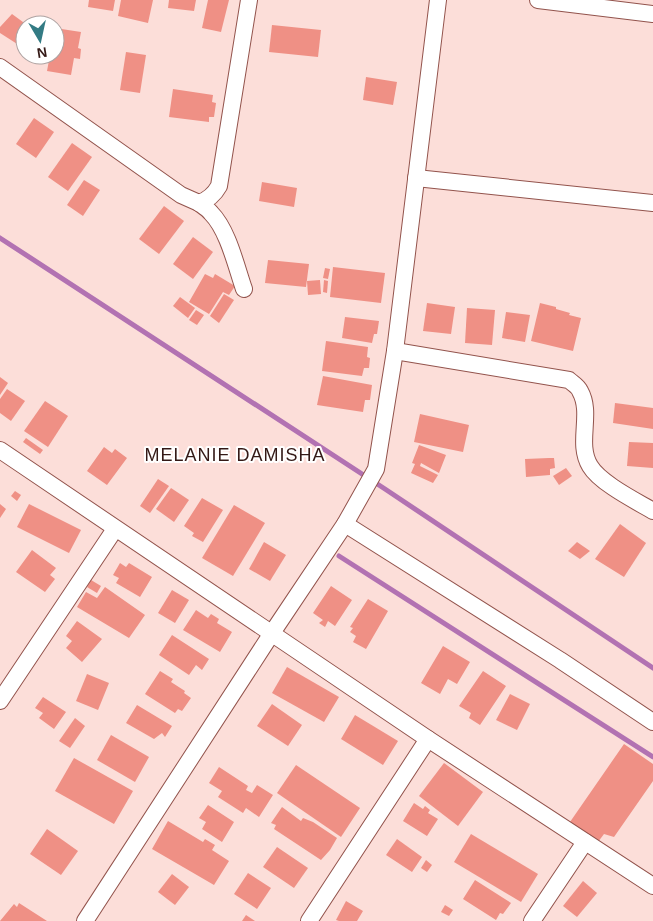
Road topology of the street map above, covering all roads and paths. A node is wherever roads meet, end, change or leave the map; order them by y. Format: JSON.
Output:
{"nodes":[{"id":1,"x":248,"y":0,"type":"edge"},
{"id":2,"x":438,"y":0,"type":"edge"},
{"id":3,"x":538,"y":0,"type":"edge"},
{"id":4,"x":653,"y":14,"type":"edge"},
{"id":5,"x":0,"y":67,"type":"edge"},
{"id":6,"x":416,"y":178,"type":"junction"},
{"id":7,"x":653,"y":203,"type":"edge"},
{"id":8,"x":198,"y":204,"type":"junction"},
{"id":9,"x":244,"y":288,"type":"dead end"},
{"id":10,"x":395,"y":351,"type":"junction"},
{"id":11,"x":0,"y":450,"type":"edge"},
{"id":12,"x":653,"y":511,"type":"edge"},
{"id":13,"x":346,"y":524,"type":"junction"},
{"id":14,"x":115,"y":529,"type":"junction"},
{"id":15,"x":272,"y":633,"type":"junction"},
{"id":16,"x":0,"y":701,"type":"edge"},
{"id":17,"x":653,"y":722,"type":"edge"},
{"id":18,"x":428,"y":739,"type":"junction"},
{"id":19,"x":585,"y":842,"type":"junction"},
{"id":20,"x":653,"y":886,"type":"edge"},
{"id":21,"x":85,"y":921,"type":"edge"},
{"id":22,"x":309,"y":921,"type":"edge"},
{"id":23,"x":532,"y":921,"type":"edge"}],
"edges":[{"from":1,"to":8,"type":"street"},
{"from":2,"to":6,"type":"street"},
{"from":3,"to":4,"type":"street"},
{"from":5,"to":8,"type":"street"},
{"from":6,"to":7,"type":"street"},
{"from":6,"to":10,"type":"street"},
{"from":8,"to":9,"type":"street"},
{"from":10,"to":12,"type":"street"},
{"from":10,"to":13,"type":"street"},
{"from":11,"to":14,"type":"street"},
{"from":13,"to":15,"type":"street"},
{"from":13,"to":17,"type":"street"},
{"from":14,"to":15,"type":"street"},
{"from":14,"to":16,"type":"street"},
{"from":15,"to":18,"type":"street"},
{"from":15,"to":21,"type":"street"},
{"from":18,"to":19,"type":"street"},
{"from":18,"to":22,"type":"street"},
{"from":19,"to":20,"type":"street"},
{"from":19,"to":23,"type":"street"}]}
